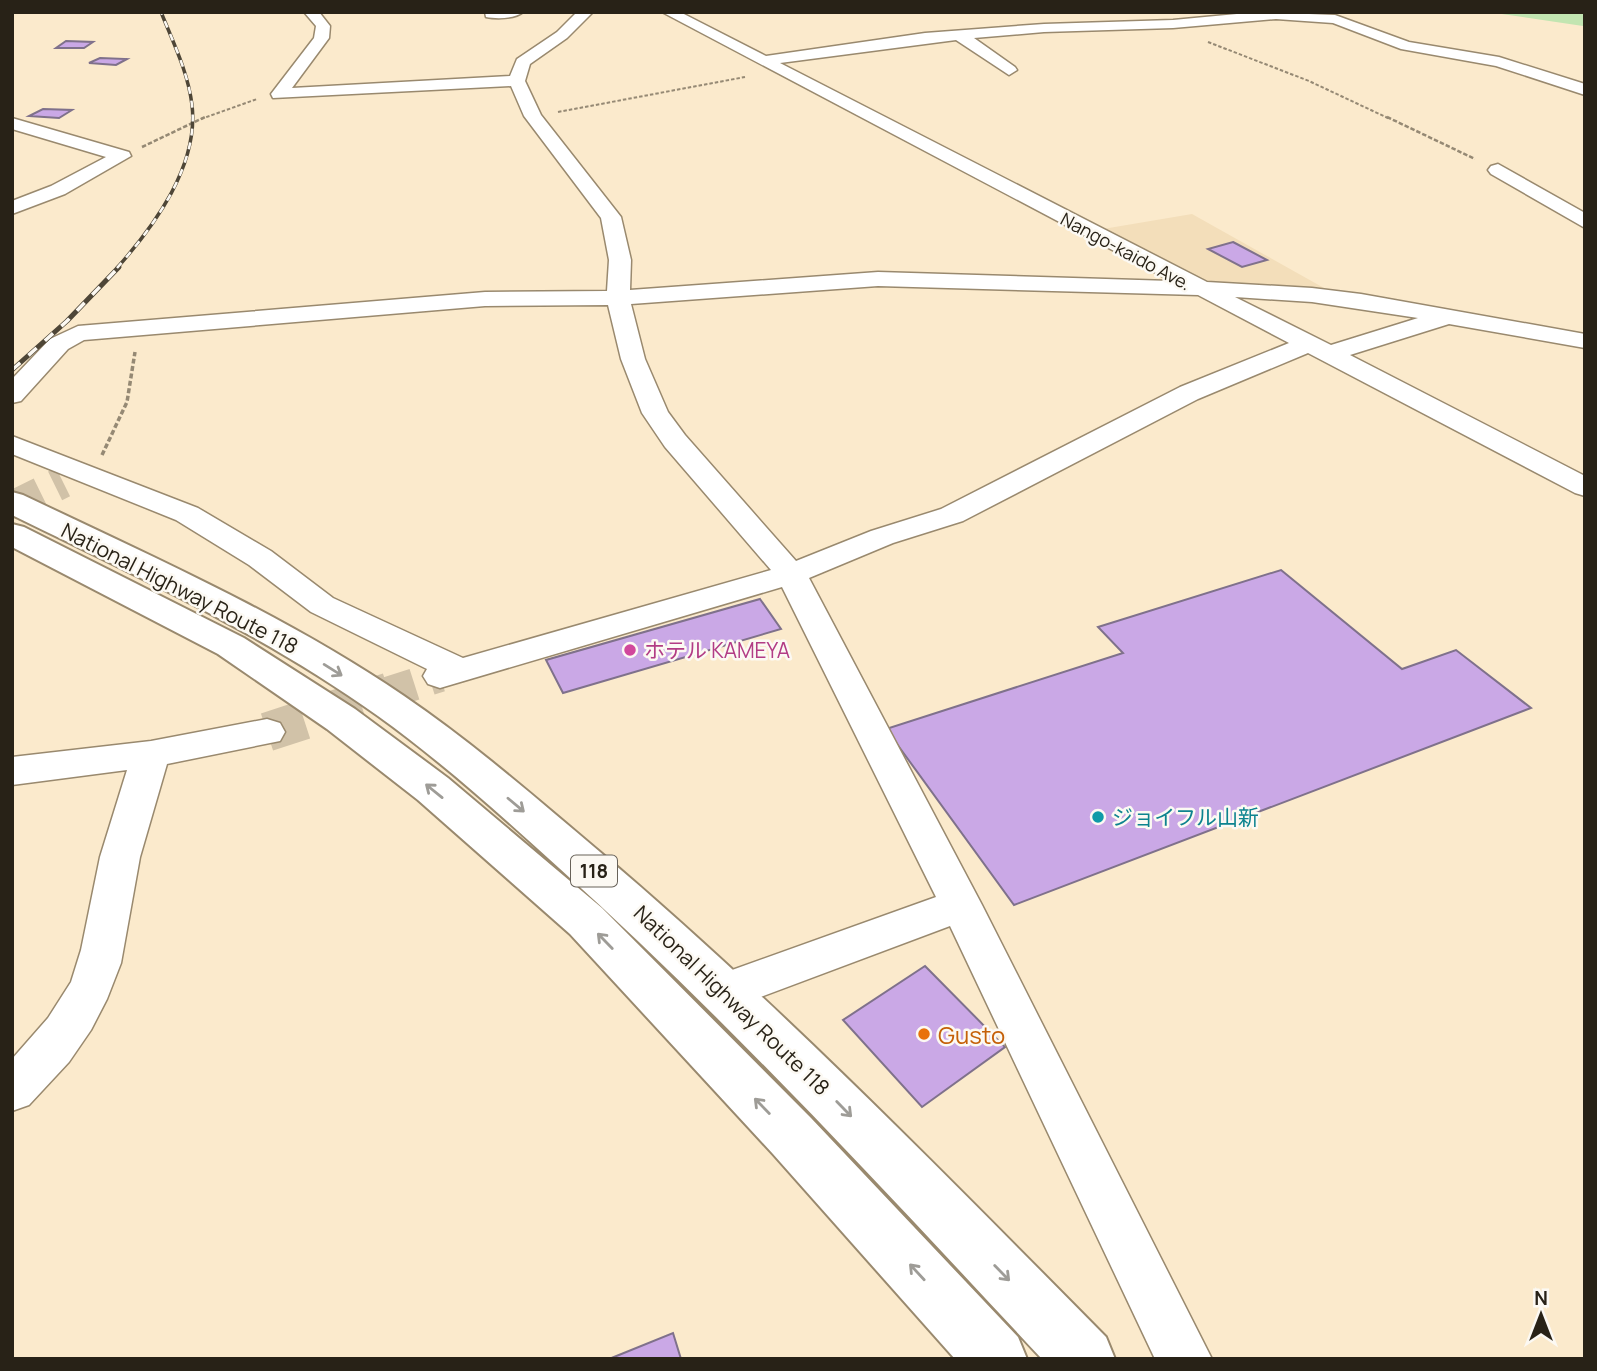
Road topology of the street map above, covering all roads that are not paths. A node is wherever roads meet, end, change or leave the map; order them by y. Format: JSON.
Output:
{"nodes":[{"id":1,"x":311,"y":12,"type":"edge"},
{"id":2,"x":516,"y":12,"type":"edge"},
{"id":3,"x":586,"y":12,"type":"edge"},
{"id":4,"x":669,"y":12,"type":"edge"},
{"id":5,"x":1236,"y":12,"type":"edge"},
{"id":6,"x":491,"y":14,"type":"edge"},
{"id":7,"x":1254,"y":18,"type":"junction"},
{"id":8,"x":959,"y":35,"type":"junction"},
{"id":9,"x":774,"y":66,"type":"junction"},
{"id":10,"x":1009,"y":70,"type":"dead end"},
{"id":11,"x":517,"y":81,"type":"junction"},
{"id":12,"x":1585,"y":89,"type":"edge"},
{"id":13,"x":12,"y":123,"type":"edge"},
{"id":14,"x":1498,"y":170,"type":"road end"},
{"id":15,"x":12,"y":208,"type":"edge"},
{"id":16,"x":1585,"y":222,"type":"edge"},
{"id":17,"x":1202,"y":290,"type":"junction"},
{"id":18,"x":618,"y":298,"type":"junction"},
{"id":19,"x":1448,"y":317,"type":"junction"},
{"id":20,"x":1585,"y":341,"type":"edge"},
{"id":21,"x":1318,"y":349,"type":"junction"},
{"id":22,"x":12,"y":395,"type":"edge"},
{"id":23,"x":12,"y":444,"type":"edge"},
{"id":24,"x":1585,"y":487,"type":"edge"},
{"id":25,"x":12,"y":502,"type":"edge"},
{"id":26,"x":12,"y":534,"type":"edge"},
{"id":27,"x":790,"y":574,"type":"junction"},
{"id":28,"x":267,"y":732,"type":"tunnel mouth"},
{"id":29,"x":151,"y":754,"type":"junction"},
{"id":30,"x":18,"y":776,"type":"edge"},
{"id":31,"x":961,"y":905,"type":"junction"},
{"id":32,"x":723,"y":992,"type":"junction"},
{"id":33,"x":12,"y":1090,"type":"edge"},
{"id":34,"x":996,"y":1359,"type":"edge"},
{"id":35,"x":1084,"y":1359,"type":"edge"},
{"id":36,"x":1184,"y":1359,"type":"edge"}],
"edges":[{"from":1,"to":11,"type":"street"},
{"from":2,"to":6,"type":"street"},
{"from":3,"to":11,"type":"street"},
{"from":4,"to":9,"type":"street","name":"Nango-kaido Ave."},
{"from":5,"to":7,"type":"street"},
{"from":7,"to":8,"type":"street"},
{"from":7,"to":12,"type":"street"},
{"from":8,"to":9,"type":"street"},
{"from":8,"to":10,"type":"street"},
{"from":9,"to":17,"type":"street","name":"Nango-kaido Ave."},
{"from":11,"to":18,"type":"street"},
{"from":13,"to":15,"type":"street"},
{"from":14,"to":16,"type":"street"},
{"from":17,"to":18,"type":"street"},
{"from":17,"to":19,"type":"street"},
{"from":17,"to":21,"type":"street","name":"Nango-kaido Ave."},
{"from":18,"to":22,"type":"street"},
{"from":18,"to":27,"type":"street"},
{"from":19,"to":20,"type":"street"},
{"from":19,"to":21,"type":"street"},
{"from":21,"to":24,"type":"street","name":"Nango-kaido Ave."},
{"from":21,"to":27,"type":"street"},
{"from":23,"to":27,"type":"street"},
{"from":25,"to":32,"type":"highway","name":"National Highway Route 118","number":"118","one_way":true},
{"from":34,"to":26,"type":"highway","name":"National Highway Route 118","number":"118","one_way":true},
{"from":27,"to":31,"type":"street"},
{"from":28,"to":29,"type":"street"},
{"from":29,"to":30,"type":"street"},
{"from":29,"to":33,"type":"street"},
{"from":31,"to":32,"type":"street"},
{"from":31,"to":36,"type":"street"},
{"from":32,"to":35,"type":"highway","name":"National Highway Route 118","number":"118","one_way":true}]}
